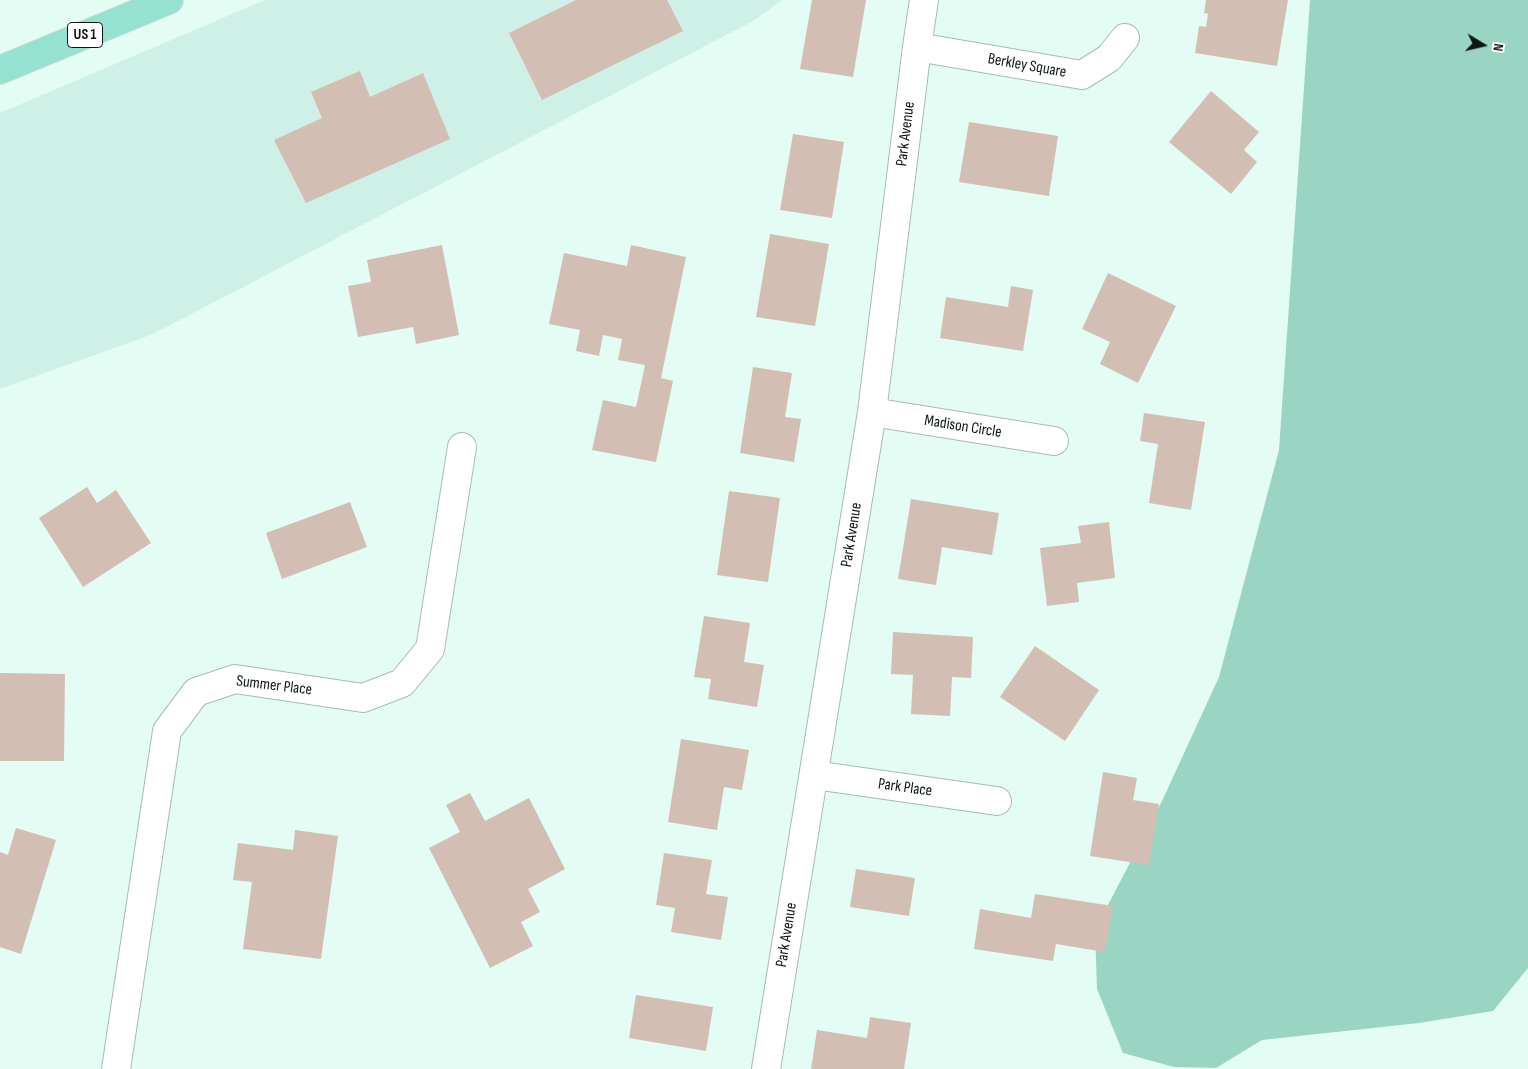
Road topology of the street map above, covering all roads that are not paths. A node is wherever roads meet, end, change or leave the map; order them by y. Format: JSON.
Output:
{"nodes":[{"id":1,"x":169,"y":0,"type":"edge"},
{"id":2,"x":924,"y":0,"type":"edge"},
{"id":3,"x":1125,"y":38,"type":"dead end"},
{"id":4,"x":917,"y":47,"type":"junction"},
{"id":5,"x":0,"y":70,"type":"edge"},
{"id":6,"x":872,"y":412,"type":"junction"},
{"id":7,"x":1054,"y":441,"type":"dead end"},
{"id":8,"x":462,"y":447,"type":"dead end"},
{"id":9,"x":814,"y":775,"type":"junction"},
{"id":10,"x":997,"y":801,"type":"dead end"},
{"id":11,"x":116,"y":1069,"type":"edge"},
{"id":12,"x":766,"y":1069,"type":"edge"}],
"edges":[{"from":1,"to":5,"type":"main road","number":"US 1"},
{"from":2,"to":4,"type":"street","name":"Park Avenue"},
{"from":3,"to":4,"type":"street","name":"Berkley Square"},
{"from":4,"to":6,"type":"street","name":"Park Avenue"},
{"from":6,"to":7,"type":"street","name":"Madison Circle"},
{"from":6,"to":9,"type":"street","name":"Park Avenue"},
{"from":8,"to":11,"type":"street","name":"Summer Place"},
{"from":9,"to":10,"type":"street","name":"Park Place"},
{"from":9,"to":12,"type":"street","name":"Park Avenue"}]}
